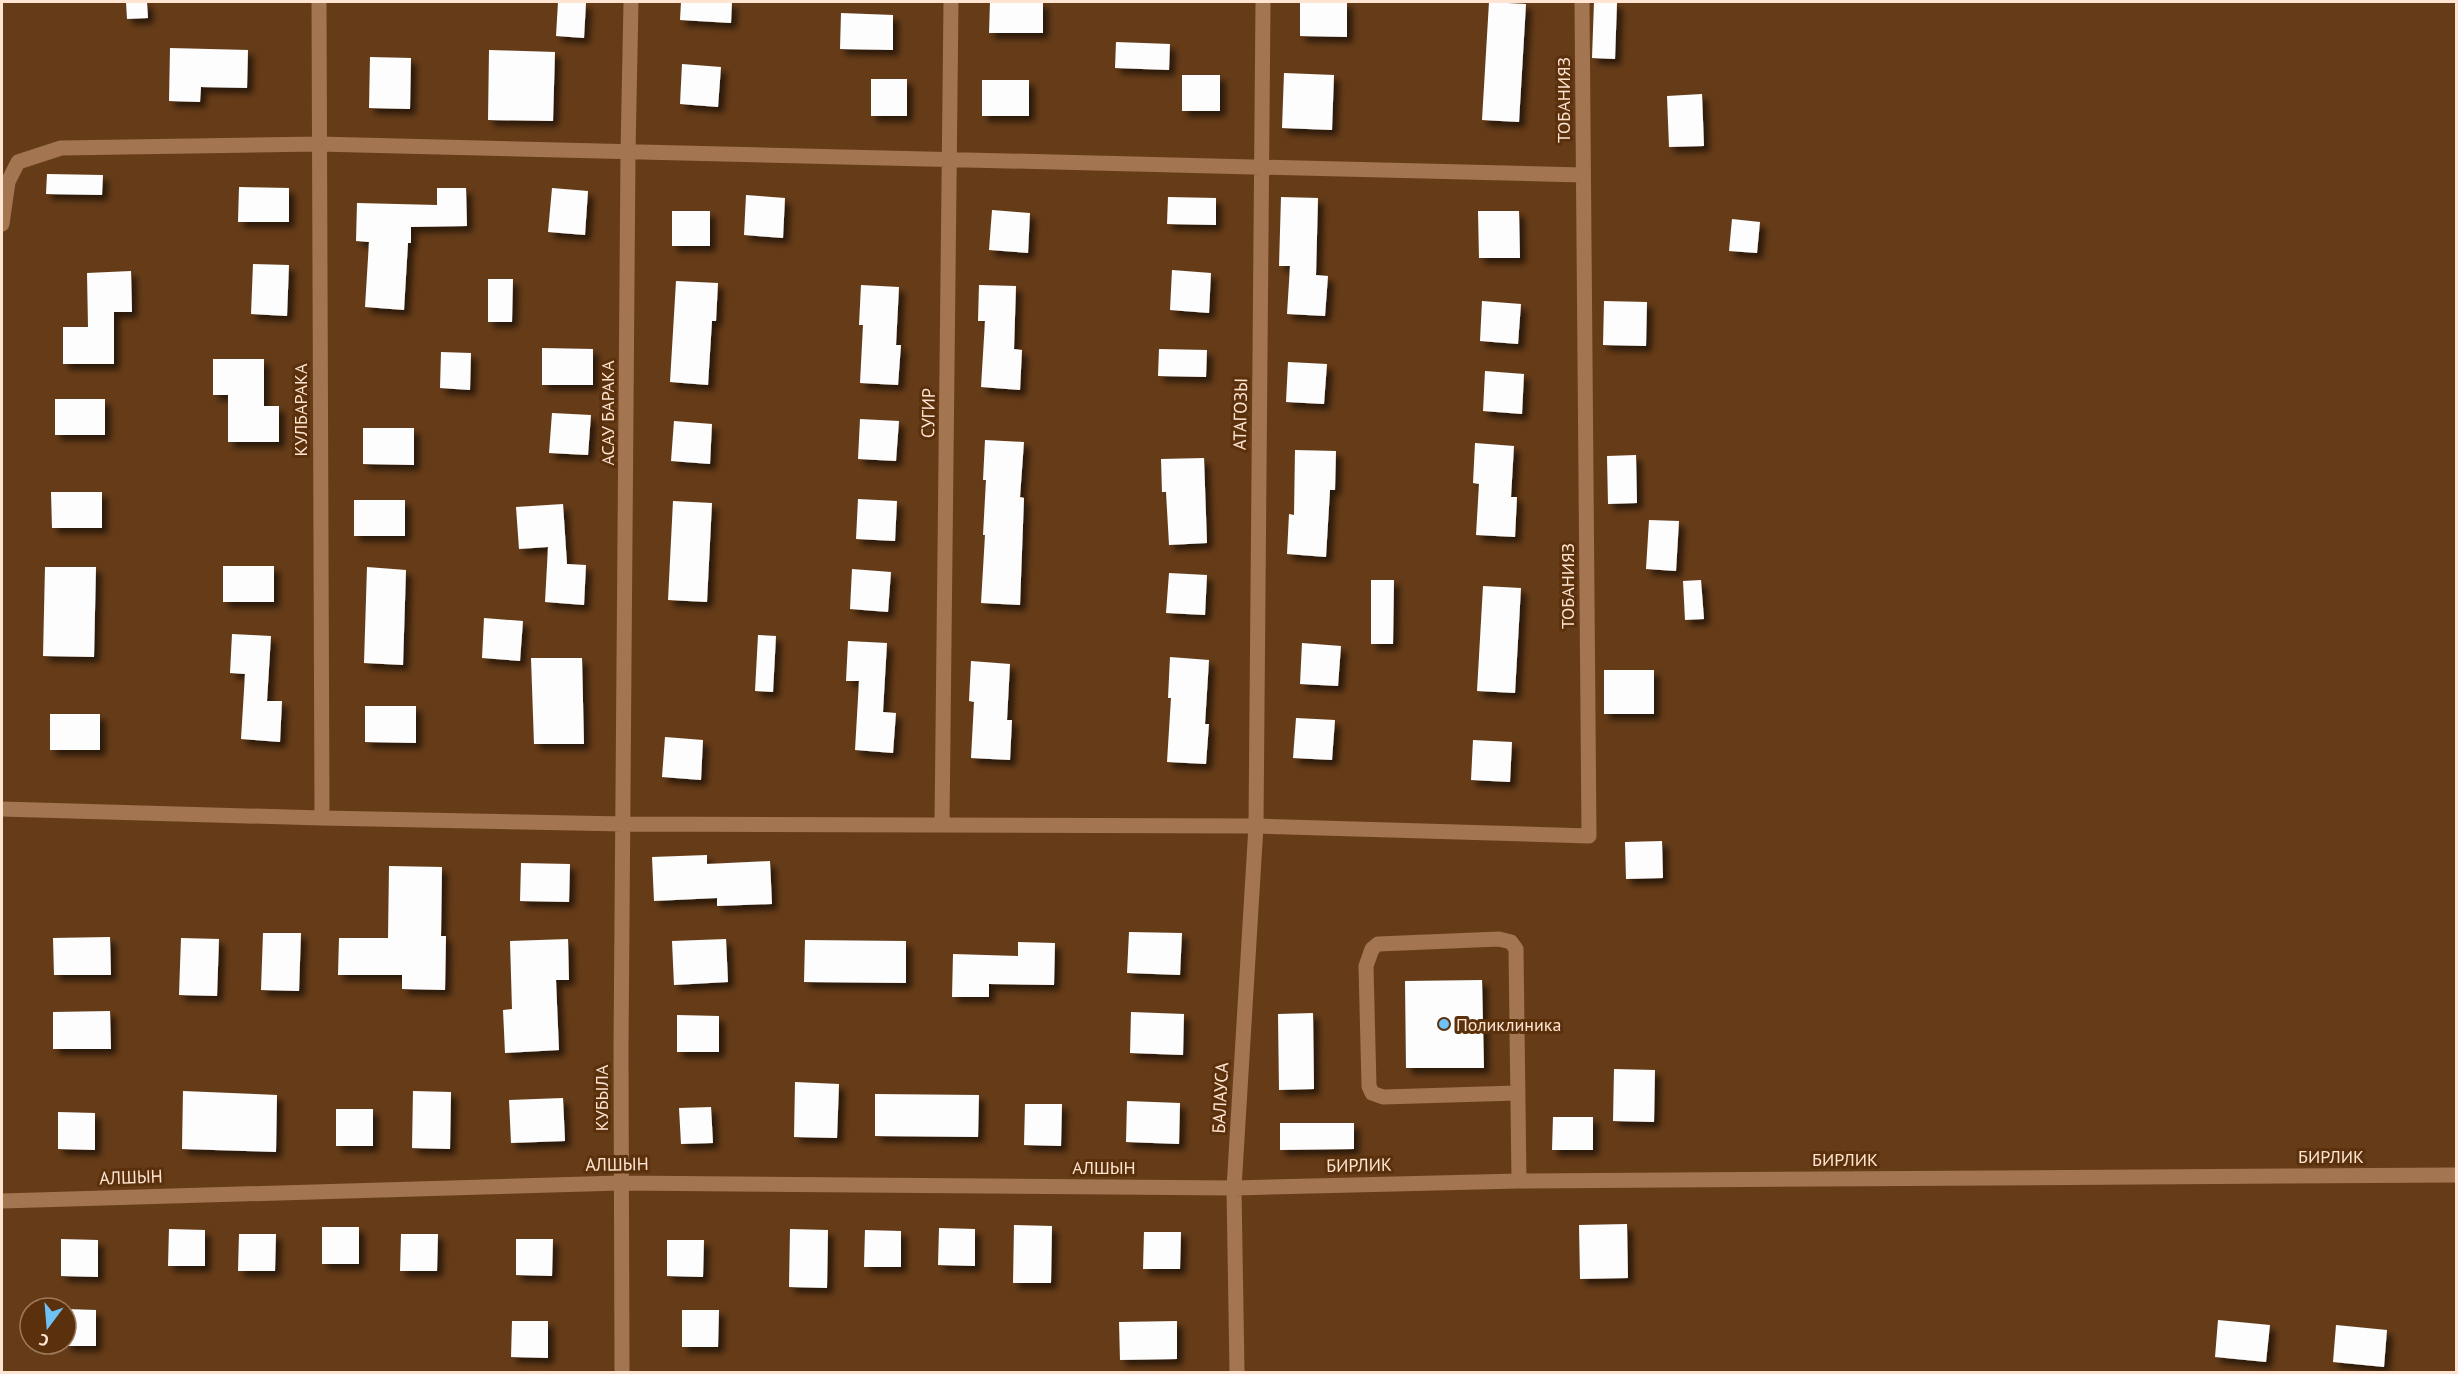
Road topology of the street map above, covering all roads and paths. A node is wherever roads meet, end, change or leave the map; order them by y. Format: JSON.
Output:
{"nodes":[{"id":1,"x":319,"y":2,"type":"edge"},
{"id":2,"x":631,"y":2,"type":"edge"},
{"id":3,"x":951,"y":2,"type":"edge"},
{"id":4,"x":1263,"y":2,"type":"edge"},
{"id":5,"x":1582,"y":2,"type":"edge"},
{"id":6,"x":318,"y":144,"type":"junction"},
{"id":7,"x":628,"y":152,"type":"junction"},
{"id":8,"x":951,"y":159,"type":"junction"},
{"id":9,"x":1263,"y":167,"type":"junction"},
{"id":10,"x":1584,"y":175,"type":"junction"},
{"id":11,"x":2,"y":224,"type":"edge"},
{"id":12,"x":2,"y":809,"type":"edge"},
{"id":13,"x":322,"y":818,"type":"junction"},
{"id":14,"x":624,"y":824,"type":"junction"},
{"id":15,"x":942,"y":825,"type":"junction"},
{"id":16,"x":1256,"y":826,"type":"junction"},
{"id":17,"x":1517,"y":1093,"type":"junction"},
{"id":18,"x":2457,"y":1175,"type":"edge"},
{"id":19,"x":1519,"y":1181,"type":"junction"},
{"id":20,"x":621,"y":1183,"type":"junction"},
{"id":21,"x":1234,"y":1188,"type":"junction"},
{"id":22,"x":2,"y":1201,"type":"edge"},
{"id":23,"x":622,"y":1372,"type":"edge"},
{"id":24,"x":1237,"y":1372,"type":"edge"}],
"edges":[{"from":1,"to":6,"type":"street","name":"КУЛБАРАКА"},
{"from":2,"to":7,"type":"street","name":"АСАУ БАРАКА"},
{"from":3,"to":8,"type":"street","name":"СУГИР"},
{"from":4,"to":9,"type":"street","name":"АТАГОЗЫ"},
{"from":5,"to":10,"type":"street","name":"ТОБАНИЯЗ"},
{"from":6,"to":7,"type":"street"},
{"from":6,"to":11,"type":"street"},
{"from":6,"to":13,"type":"street","name":"КУЛБАРАКА"},
{"from":7,"to":8,"type":"street"},
{"from":7,"to":14,"type":"street","name":"АСАУ БАРАКА"},
{"from":8,"to":9,"type":"street"},
{"from":8,"to":15,"type":"street","name":"СУГИР"},
{"from":9,"to":10,"type":"street"},
{"from":9,"to":16,"type":"street","name":"АТАГОЗЫ"},
{"from":10,"to":16,"type":"street","name":"ТОБАНИЯЗ"},
{"from":12,"to":13,"type":"street"},
{"from":13,"to":14,"type":"street"},
{"from":14,"to":15,"type":"street"},
{"from":14,"to":20,"type":"street","name":"КУБЫЛА"},
{"from":15,"to":16,"type":"street"},
{"from":16,"to":21,"type":"street","name":"БАЛАУСА"},
{"from":17,"to":17,"type":"street"},
{"from":17,"to":19,"type":"street"},
{"from":18,"to":19,"type":"street","name":"БИРЛИК"},
{"from":19,"to":21,"type":"street","name":"БИРЛИК"},
{"from":20,"to":21,"type":"street","name":"АЛШЫН"},
{"from":20,"to":22,"type":"street","name":"АЛШЫН"},
{"from":20,"to":23,"type":"street","name":"КУБЫЛА"},
{"from":21,"to":24,"type":"street","name":"БАЛАУСА"}]}
